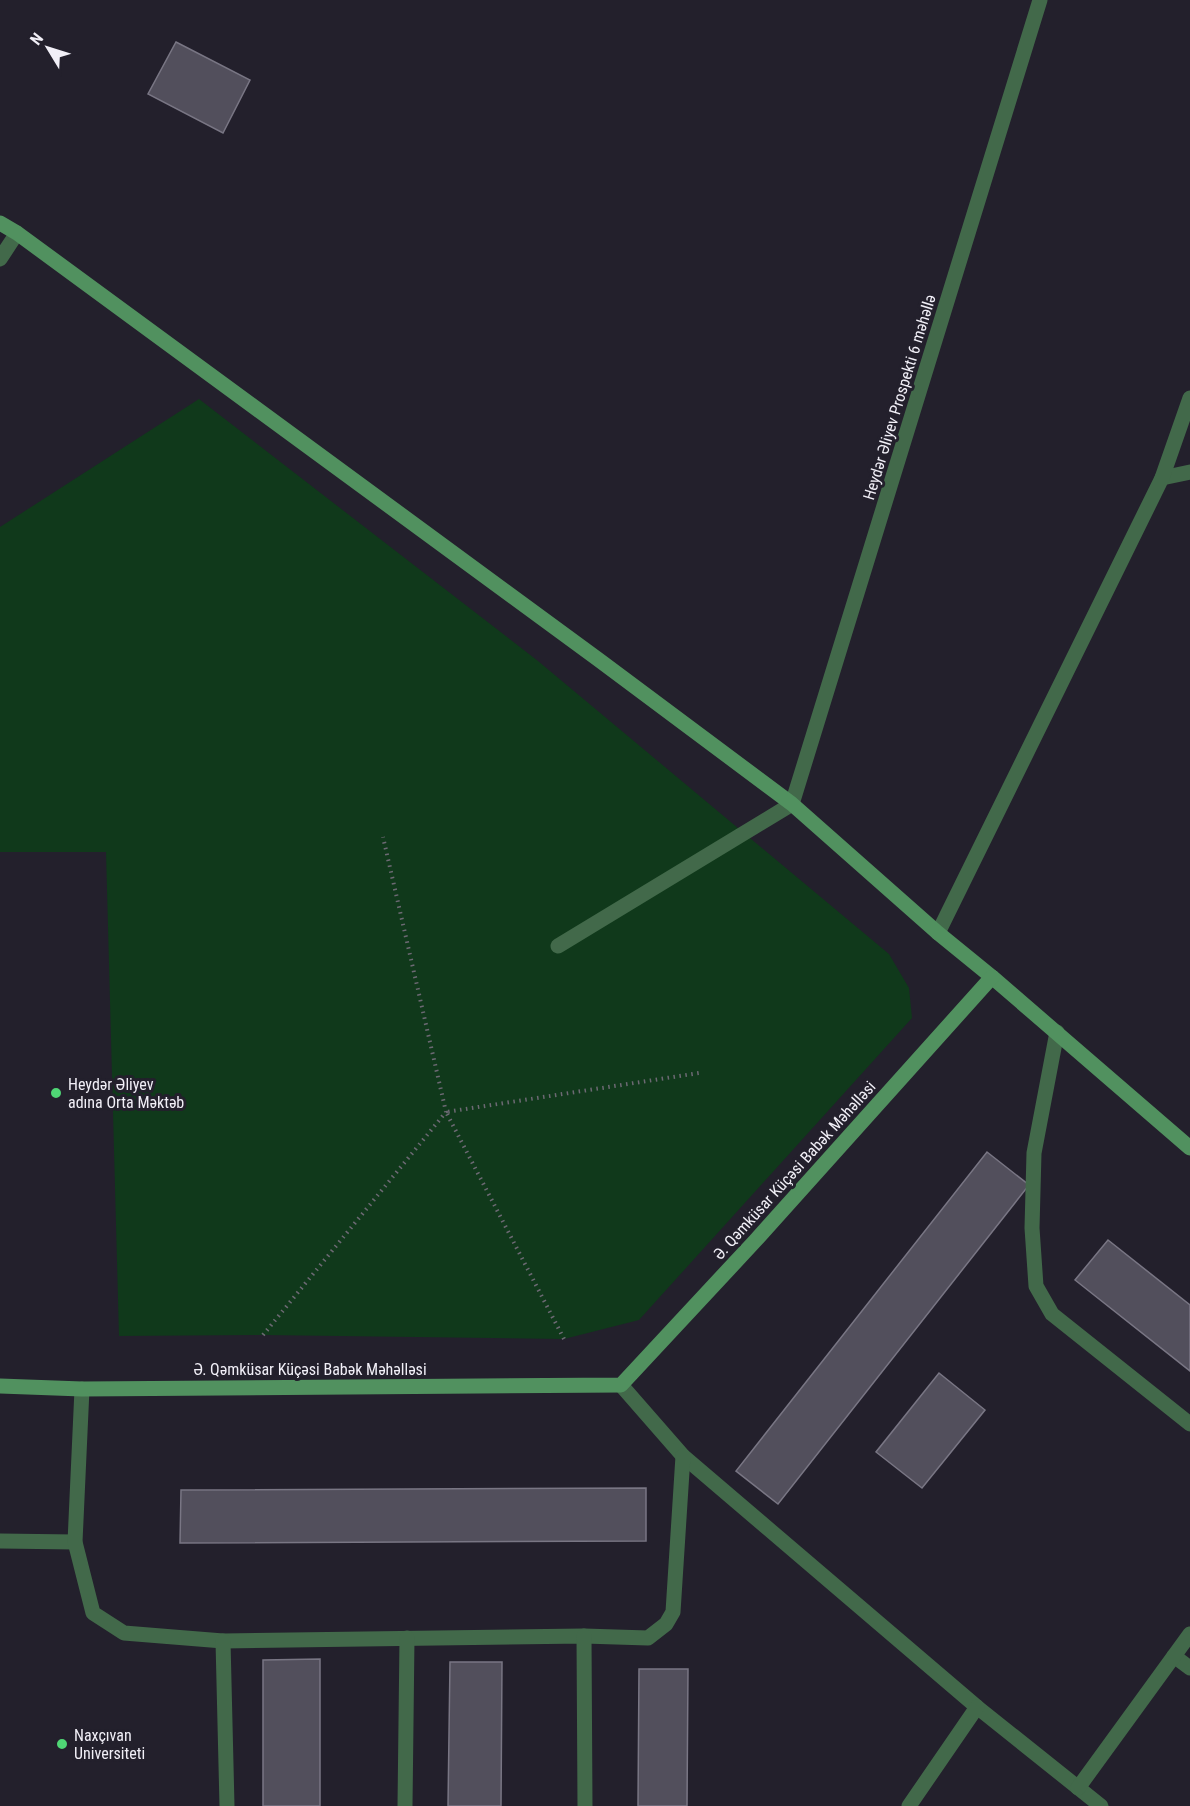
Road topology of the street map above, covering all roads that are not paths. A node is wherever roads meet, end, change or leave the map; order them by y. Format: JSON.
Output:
{"nodes":[{"id":1,"x":1040,"y":0,"type":"edge"},
{"id":2,"x":0,"y":223,"type":"edge"},
{"id":3,"x":17,"y":233,"type":"junction"},
{"id":4,"x":0,"y":259,"type":"edge"},
{"id":5,"x":1190,"y":398,"type":"edge"},
{"id":6,"x":1190,"y":472,"type":"edge"},
{"id":7,"x":1162,"y":478,"type":"junction"},
{"id":8,"x":792,"y":804,"type":"junction"},
{"id":9,"x":938,"y":933,"type":"junction"},
{"id":10,"x":558,"y":946,"type":"dead end"},
{"id":11,"x":992,"y":977,"type":"junction"},
{"id":12,"x":1057,"y":1032,"type":"junction"},
{"id":13,"x":1190,"y":1148,"type":"edge"},
{"id":14,"x":621,"y":1385,"type":"junction"},
{"id":15,"x":0,"y":1386,"type":"edge"},
{"id":16,"x":82,"y":1389,"type":"junction"},
{"id":17,"x":1190,"y":1424,"type":"edge"},
{"id":18,"x":683,"y":1456,"type":"junction"},
{"id":19,"x":0,"y":1541,"type":"edge"},
{"id":20,"x":75,"y":1542,"type":"junction"},
{"id":21,"x":1190,"y":1634,"type":"edge"},
{"id":22,"x":584,"y":1636,"type":"junction"},
{"id":23,"x":406,"y":1638,"type":"junction"},
{"id":24,"x":223,"y":1641,"type":"junction"},
{"id":25,"x":1174,"y":1656,"type":"junction"},
{"id":26,"x":1190,"y":1668,"type":"edge"},
{"id":27,"x":977,"y":1707,"type":"junction"},
{"id":28,"x":1078,"y":1788,"type":"junction"},
{"id":29,"x":227,"y":1806,"type":"edge"},
{"id":30,"x":405,"y":1806,"type":"edge"},
{"id":31,"x":585,"y":1806,"type":"edge"},
{"id":32,"x":909,"y":1806,"type":"edge"},
{"id":33,"x":1101,"y":1806,"type":"edge"}],
"edges":[{"from":1,"to":8,"type":"street","name":"Heydər Əliyev Prospekti 6 məhəllə"},
{"from":2,"to":3,"type":"main road"},
{"from":3,"to":4,"type":"street"},
{"from":3,"to":8,"type":"main road"},
{"from":5,"to":7,"type":"street"},
{"from":6,"to":7,"type":"street"},
{"from":7,"to":9,"type":"street"},
{"from":8,"to":9,"type":"main road"},
{"from":8,"to":10,"type":"street"},
{"from":9,"to":11,"type":"main road"},
{"from":11,"to":12,"type":"main road"},
{"from":11,"to":14,"type":"main road","name":"Ə. Qəmküsar Küçəsi Babək Məhəlləsi"},
{"from":12,"to":13,"type":"main road"},
{"from":12,"to":17,"type":"street"},
{"from":14,"to":16,"type":"main road","name":"Ə. Qəmküsar Küçəsi Babək Məhəlləsi"},
{"from":14,"to":18,"type":"street"},
{"from":15,"to":16,"type":"main road","name":"Ə. Qəmküsar Küçəsi Babək Məhəlləsi"},
{"from":16,"to":20,"type":"street"},
{"from":18,"to":22,"type":"street"},
{"from":18,"to":27,"type":"street"},
{"from":19,"to":20,"type":"street"},
{"from":20,"to":24,"type":"street"},
{"from":21,"to":25,"type":"street"},
{"from":22,"to":23,"type":"street"},
{"from":22,"to":31,"type":"street"},
{"from":23,"to":24,"type":"street"},
{"from":23,"to":30,"type":"street"},
{"from":24,"to":29,"type":"street"},
{"from":25,"to":26,"type":"street"},
{"from":25,"to":28,"type":"street"},
{"from":27,"to":28,"type":"street"},
{"from":27,"to":32,"type":"street"},
{"from":28,"to":33,"type":"street"}]}
